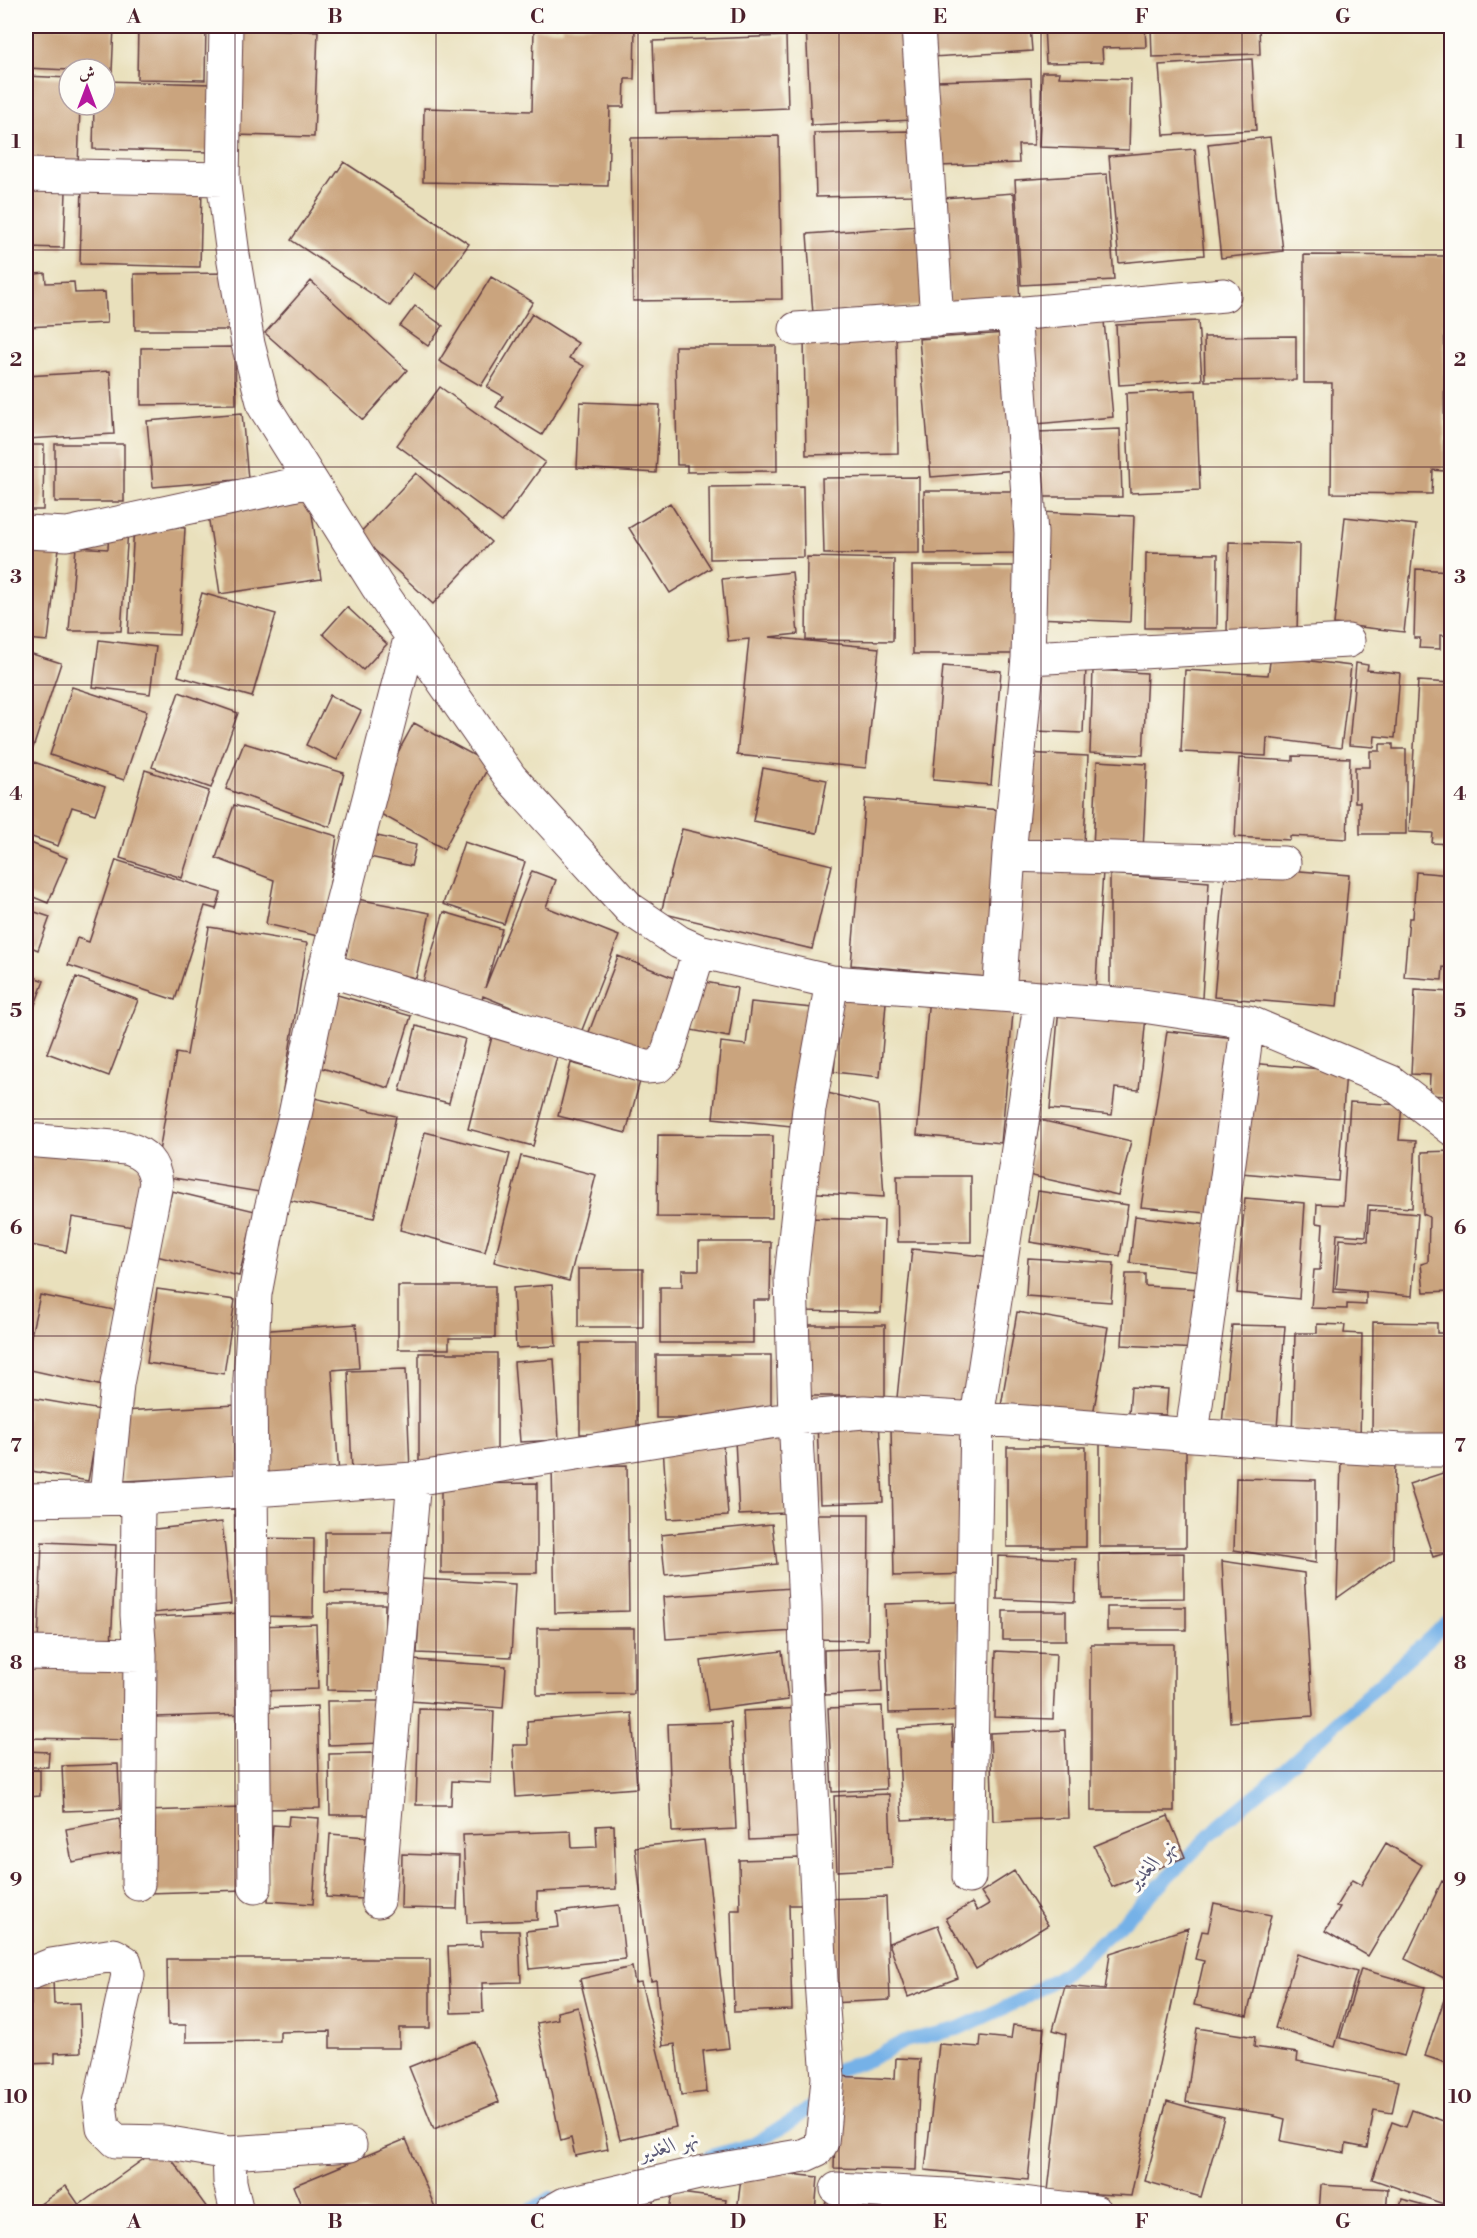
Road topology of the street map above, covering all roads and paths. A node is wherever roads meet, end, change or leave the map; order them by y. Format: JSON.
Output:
{"nodes":[{"id":1,"x":226,"y":26,"type":"edge"},
{"id":2,"x":918,"y":26,"type":"edge"},
{"id":3,"x":26,"y":175,"type":"edge"},
{"id":4,"x":223,"y":179,"type":"junction"},
{"id":5,"x":1224,"y":296,"type":"dead end"},
{"id":6,"x":1014,"y":314,"type":"junction"},
{"id":7,"x":937,"y":320,"type":"junction"},
{"id":8,"x":796,"y":329,"type":"dead end"},
{"id":9,"x":311,"y":481,"type":"junction"},
{"id":10,"x":26,"y":532,"type":"edge"},
{"id":11,"x":411,"y":635,"type":"junction"},
{"id":12,"x":1348,"y":641,"type":"dead end"},
{"id":13,"x":1028,"y":658,"type":"junction"},
{"id":14,"x":1009,"y":855,"type":"junction"},
{"id":15,"x":1284,"y":863,"type":"dead end"},
{"id":16,"x":699,"y":951,"type":"junction"},
{"id":17,"x":325,"y":969,"type":"junction"},
{"id":18,"x":832,"y":982,"type":"junction"},
{"id":19,"x":999,"y":995,"type":"junction"},
{"id":20,"x":1041,"y":998,"type":"junction"},
{"id":21,"x":1248,"y":1022,"type":"junction"},
{"id":22,"x":1452,"y":1129,"type":"edge"},
{"id":23,"x":26,"y":1140,"type":"edge"},
{"id":24,"x":795,"y":1418,"type":"junction"},
{"id":25,"x":977,"y":1418,"type":"junction"},
{"id":26,"x":1192,"y":1434,"type":"junction"},
{"id":27,"x":1452,"y":1450,"type":"edge"},
{"id":28,"x":414,"y":1479,"type":"junction"},
{"id":29,"x":250,"y":1490,"type":"junction"},
{"id":30,"x":122,"y":1498,"type":"junction"},
{"id":31,"x":26,"y":1500,"type":"edge"},
{"id":32,"x":26,"y":1653,"type":"edge"},
{"id":33,"x":140,"y":1655,"type":"junction"},
{"id":34,"x":969,"y":1877,"type":"dead end"},
{"id":35,"x":138,"y":1884,"type":"dead end"},
{"id":36,"x":255,"y":1887,"type":"dead end"},
{"id":37,"x":378,"y":1901,"type":"dead end"},
{"id":38,"x":26,"y":1975,"type":"edge"},
{"id":39,"x":351,"y":2145,"type":"dead end"},
{"id":40,"x":229,"y":2153,"type":"junction"},
{"id":41,"x":837,"y":2189,"type":"dead end"},
{"id":42,"x":237,"y":2212,"type":"edge"},
{"id":43,"x":551,"y":2212,"type":"edge"},
{"id":44,"x":1096,"y":2212,"type":"edge"}],
"edges":[{"from":1,"to":4,"type":"street"},
{"from":2,"to":7,"type":"street"},
{"from":3,"to":4,"type":"street"},
{"from":4,"to":9,"type":"street"},
{"from":5,"to":6,"type":"street"},
{"from":6,"to":7,"type":"street"},
{"from":6,"to":13,"type":"street"},
{"from":7,"to":8,"type":"street"},
{"from":9,"to":10,"type":"street"},
{"from":9,"to":11,"type":"street"},
{"from":11,"to":16,"type":"street"},
{"from":11,"to":17,"type":"street"},
{"from":12,"to":13,"type":"street"},
{"from":13,"to":14,"type":"street"},
{"from":14,"to":15,"type":"street"},
{"from":14,"to":19,"type":"street"},
{"from":16,"to":17,"type":"street"},
{"from":16,"to":18,"type":"street"},
{"from":17,"to":29,"type":"street"},
{"from":18,"to":19,"type":"street"},
{"from":18,"to":24,"type":"street"},
{"from":19,"to":20,"type":"street"},
{"from":20,"to":21,"type":"street"},
{"from":20,"to":25,"type":"street"},
{"from":21,"to":22,"type":"street"},
{"from":21,"to":26,"type":"street"},
{"from":23,"to":30,"type":"street"},
{"from":24,"to":25,"type":"street"},
{"from":24,"to":28,"type":"street"},
{"from":24,"to":43,"type":"street"},
{"from":25,"to":26,"type":"street"},
{"from":25,"to":34,"type":"street"},
{"from":26,"to":27,"type":"street"},
{"from":28,"to":29,"type":"street"},
{"from":28,"to":37,"type":"street"},
{"from":29,"to":30,"type":"street"},
{"from":29,"to":36,"type":"street"},
{"from":30,"to":31,"type":"street"},
{"from":30,"to":33,"type":"street"},
{"from":32,"to":33,"type":"street"},
{"from":33,"to":35,"type":"street"},
{"from":38,"to":40,"type":"street"},
{"from":39,"to":40,"type":"street"},
{"from":40,"to":42,"type":"street"},
{"from":41,"to":44,"type":"street"}]}
